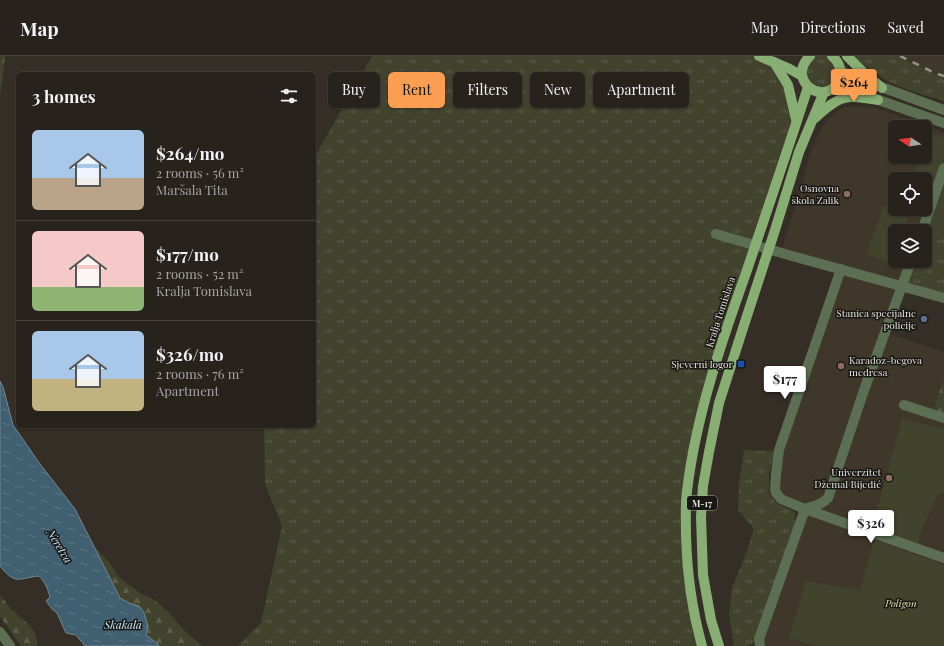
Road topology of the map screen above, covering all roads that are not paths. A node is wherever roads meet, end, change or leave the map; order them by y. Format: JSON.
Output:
{"nodes":[{"id":1,"x":758,"y":56,"type":"edge"},
{"id":2,"x":806,"y":56,"type":"edge"},
{"id":3,"x":810,"y":56,"type":"edge"},
{"id":4,"x":832,"y":56,"type":"edge"},
{"id":5,"x":847,"y":56,"type":"edge"},
{"id":6,"x":774,"y":62,"type":"junction"},
{"id":7,"x":841,"y":71,"type":"junction"},
{"id":8,"x":802,"y":76,"type":"junction"},
{"id":9,"x":808,"y":87,"type":"junction"},
{"id":10,"x":834,"y":87,"type":"junction"},
{"id":11,"x":882,"y":88,"type":"junction"},
{"id":12,"x":824,"y":92,"type":"junction"},
{"id":13,"x":878,"y":100,"type":"junction"},
{"id":14,"x":944,"y":110,"type":"edge"},
{"id":15,"x":796,"y":120,"type":"junction"},
{"id":16,"x":812,"y":120,"type":"junction"},
{"id":17,"x":944,"y":124,"type":"edge"},
{"id":18,"x":944,"y":168,"type":"edge"},
{"id":19,"x":924,"y":224,"type":"edge"},
{"id":20,"x":716,"y":234,"type":"dead end"},
{"id":21,"x":755,"y":245,"type":"junction"},
{"id":22,"x":768,"y":249,"type":"junction"},
{"id":23,"x":908,"y":268,"type":"edge"},
{"id":24,"x":841,"y":269,"type":"junction"},
{"id":25,"x":902,"y":286,"type":"junction"},
{"id":26,"x":944,"y":298,"type":"edge"},
{"id":27,"x":904,"y":405,"type":"dead end"},
{"id":28,"x":944,"y":418,"type":"edge"},
{"id":29,"x":805,"y":509,"type":"junction"},
{"id":30,"x":944,"y":558,"type":"edge"},
{"id":31,"x":0,"y":632,"type":"edge"},
{"id":32,"x":10,"y":646,"type":"edge"},
{"id":33,"x":702,"y":646,"type":"edge"},
{"id":34,"x":719,"y":646,"type":"edge"},
{"id":35,"x":760,"y":646,"type":"edge"}],
"edges":[{"from":1,"to":6,"type":"main road"},
{"from":2,"to":3,"type":"main road"},
{"from":3,"to":8,"type":"main road"},
{"from":4,"to":7,"type":"main road"},
{"from":5,"to":11,"type":"main road"},
{"from":6,"to":8,"type":"main road"},
{"from":6,"to":15,"type":"main road"},
{"from":7,"to":10,"type":"main road"},
{"from":7,"to":11,"type":"street"},
{"from":8,"to":9,"type":"main road"},
{"from":9,"to":12,"type":"main road"},
{"from":9,"to":15,"type":"main road","name":"Kralja Tomislava","number":"M-17"},
{"from":10,"to":12,"type":"main road"},
{"from":10,"to":13,"type":"street"},
{"from":11,"to":14,"type":"street"},
{"from":12,"to":16,"type":"main road","number":"M-17"},
{"from":13,"to":16,"type":"main road"},
{"from":13,"to":17,"type":"street"},
{"from":15,"to":21,"type":"main road","name":"Kralja Tomislava","number":"M-17"},
{"from":16,"to":22,"type":"main road","number":"M-17"},
{"from":18,"to":19,"type":"street"},
{"from":20,"to":21,"type":"street"},
{"from":21,"to":22,"type":"street"},
{"from":21,"to":33,"type":"main road","name":"Kralja Tomislava","number":"M-17"},
{"from":22,"to":24,"type":"street"},
{"from":22,"to":34,"type":"main road","number":"M-17"},
{"from":23,"to":25,"type":"street"},
{"from":24,"to":25,"type":"street"},
{"from":24,"to":29,"type":"street"},
{"from":25,"to":26,"type":"street"},
{"from":25,"to":29,"type":"street"},
{"from":27,"to":28,"type":"street"},
{"from":29,"to":30,"type":"street"},
{"from":29,"to":35,"type":"street"},
{"from":31,"to":32,"type":"street"}]}
